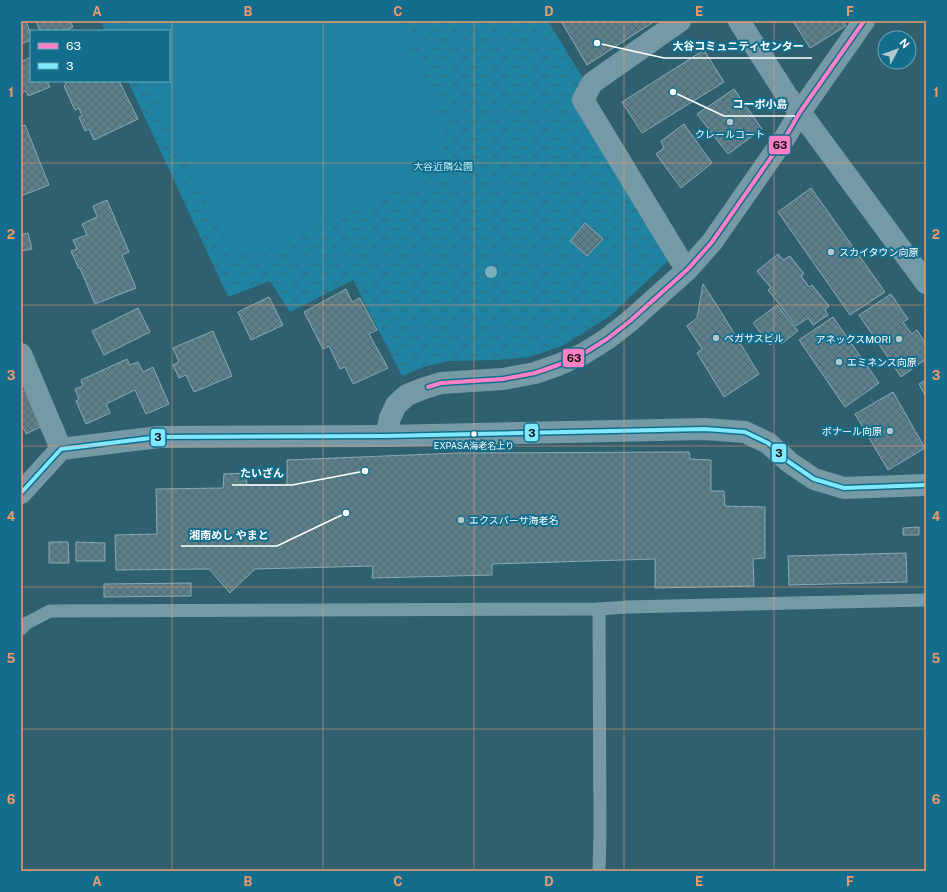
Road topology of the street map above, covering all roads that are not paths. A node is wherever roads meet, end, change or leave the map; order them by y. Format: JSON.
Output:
{"nodes":[{"id":1,"x":680,"y":21,"type":"edge"},
{"id":2,"x":739,"y":21,"type":"edge"},
{"id":3,"x":864,"y":21,"type":"edge"},
{"id":4,"x":800,"y":112,"type":"junction"},
{"id":5,"x":688,"y":269,"type":"junction"},
{"id":6,"x":926,"y":283,"type":"edge"},
{"id":7,"x":21,"y":354,"type":"edge"},
{"id":8,"x":386,"y":436,"type":"junction"},
{"id":9,"x":61,"y":449,"type":"junction"},
{"id":10,"x":926,"y":485,"type":"edge"},
{"id":11,"x":21,"y":493,"type":"edge"},
{"id":12,"x":926,"y":600,"type":"edge"},
{"id":13,"x":599,"y":609,"type":"junction"},
{"id":14,"x":21,"y":629,"type":"edge"},
{"id":15,"x":599,"y":871,"type":"edge"}],
"edges":[{"from":1,"to":5,"type":"street"},
{"from":2,"to":4,"type":"street"},
{"from":3,"to":4,"type":"street"},
{"from":4,"to":5,"type":"street"},
{"from":4,"to":6,"type":"street"},
{"from":5,"to":8,"type":"street"},
{"from":7,"to":9,"type":"street"},
{"from":8,"to":9,"type":"street"},
{"from":8,"to":10,"type":"street"},
{"from":9,"to":11,"type":"street"},
{"from":12,"to":13,"type":"lane"},
{"from":13,"to":14,"type":"lane"},
{"from":13,"to":15,"type":"lane"}]}
